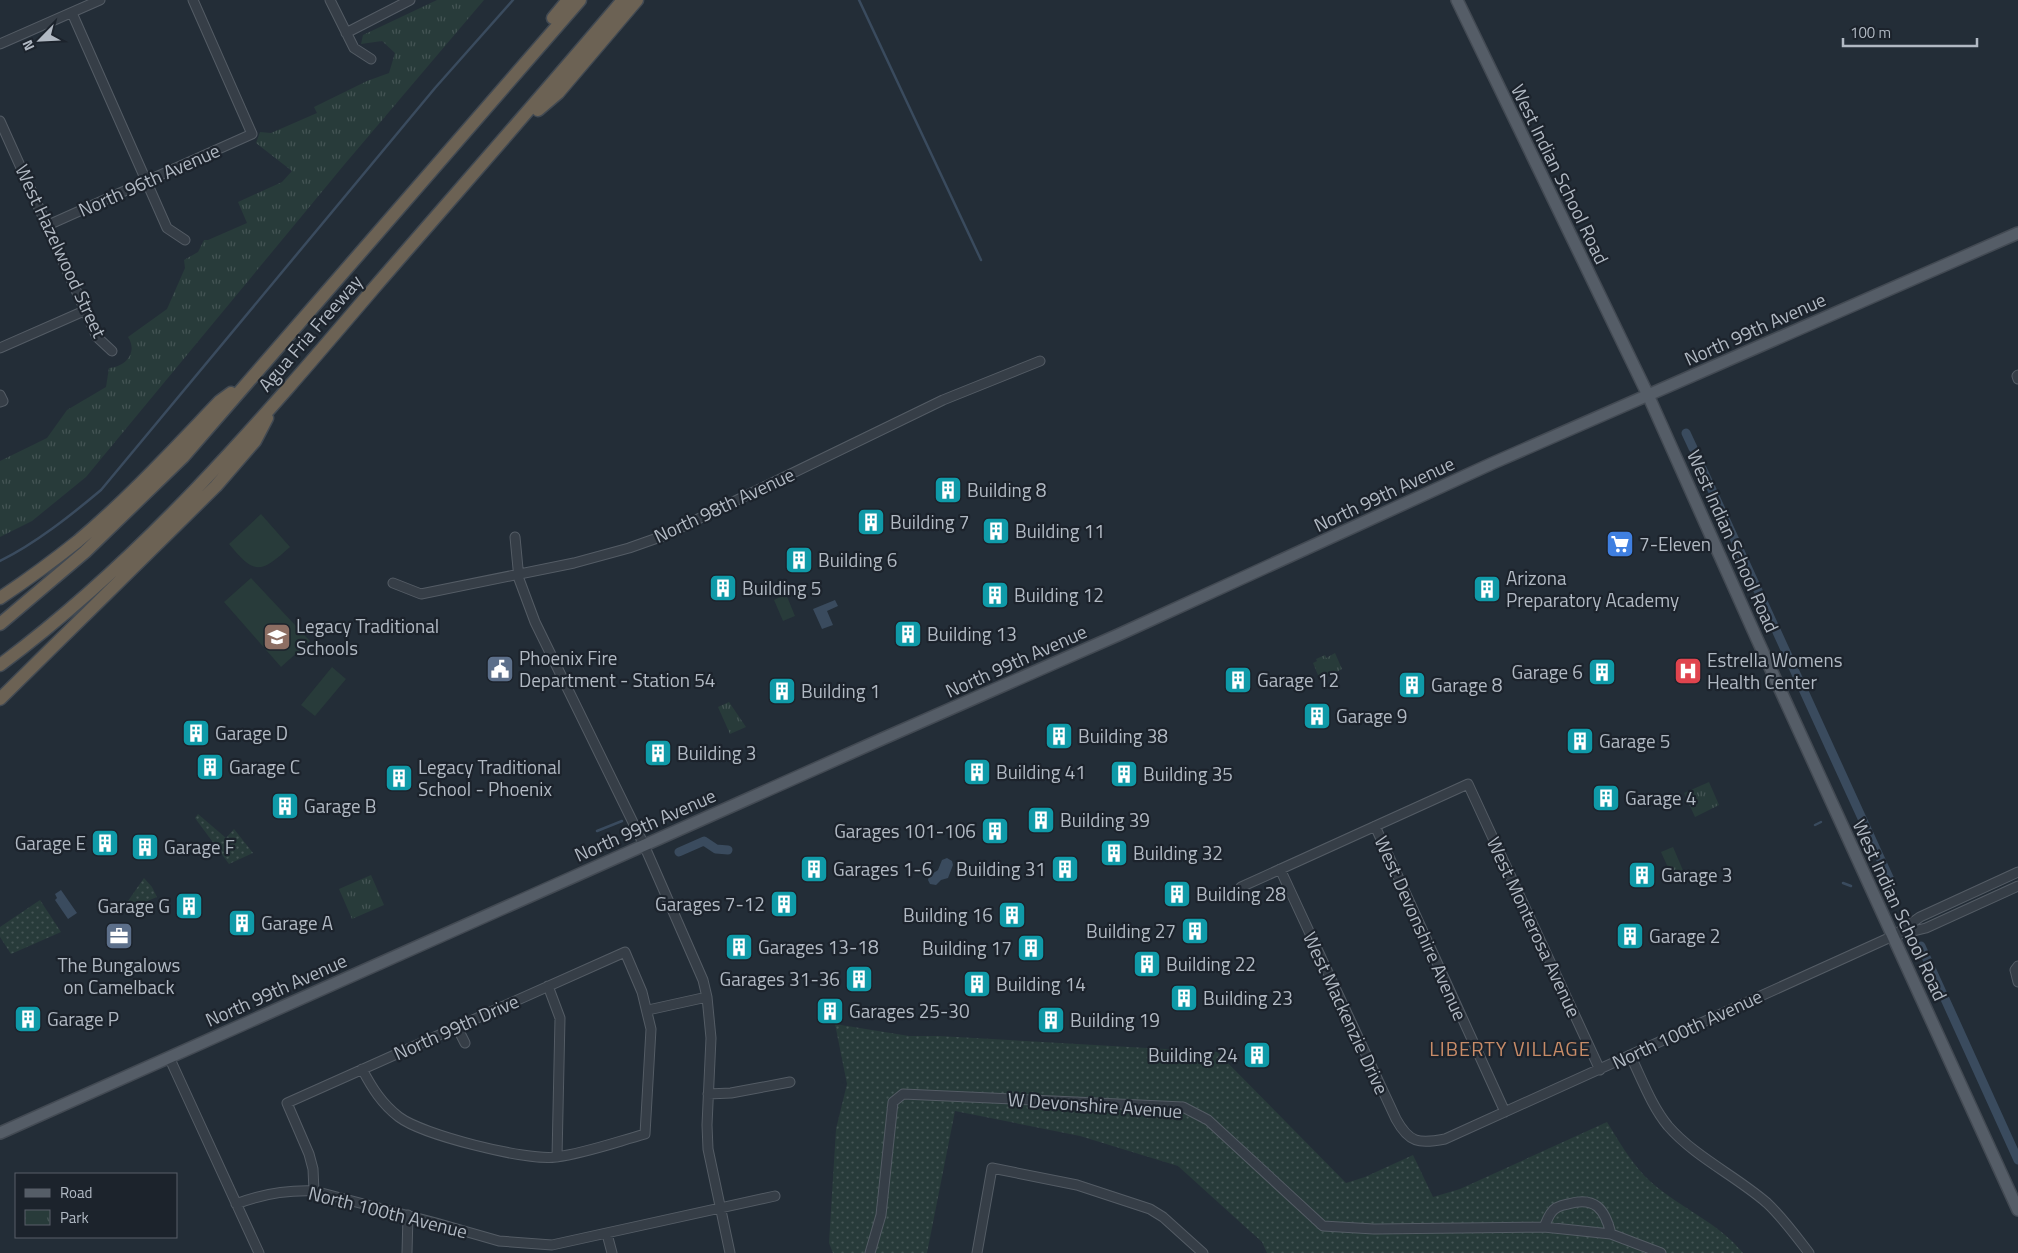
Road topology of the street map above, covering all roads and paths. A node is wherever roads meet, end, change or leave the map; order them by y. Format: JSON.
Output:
{"nodes":[{"id":1,"x":100,"y":0,"type":"edge"},
{"id":2,"x":192,"y":0,"type":"edge"},
{"id":3,"x":330,"y":0,"type":"edge"},
{"id":4,"x":410,"y":0,"type":"edge"},
{"id":5,"x":568,"y":0,"type":"edge"},
{"id":6,"x":580,"y":0,"type":"edge"},
{"id":7,"x":623,"y":0,"type":"edge"},
{"id":8,"x":637,"y":0,"type":"edge"},
{"id":9,"x":1457,"y":0,"type":"edge"},
{"id":10,"x":72,"y":12,"type":"junction"},
{"id":11,"x":346,"y":33,"type":"junction"},
{"id":12,"x":0,"y":44,"type":"edge"},
{"id":13,"x":371,"y":59,"type":"dead end"},
{"id":14,"x":489,"y":104,"type":"junction"},
{"id":15,"x":0,"y":122,"type":"edge"},
{"id":16,"x":511,"y":132,"type":"junction"},
{"id":17,"x":147,"y":181,"type":"junction"},
{"id":18,"x":46,"y":226,"type":"junction"},
{"id":19,"x":2018,"y":232,"type":"edge"},
{"id":20,"x":185,"y":240,"type":"dead end"},
{"id":21,"x":84,"y":311,"type":"junction"},
{"id":22,"x":0,"y":348,"type":"edge"},
{"id":23,"x":112,"y":351,"type":"dead end"},
{"id":24,"x":1040,"y":361,"type":"dead end"},
{"id":25,"x":255,"y":375,"type":"junction"},
{"id":26,"x":1648,"y":395,"type":"junction"},
{"id":27,"x":274,"y":403,"type":"junction"},
{"id":28,"x":515,"y":537,"type":"dead end"},
{"id":29,"x":519,"y":574,"type":"junction"},
{"id":30,"x":393,"y":583,"type":"dead end"},
{"id":31,"x":0,"y":598,"type":"edge"},
{"id":32,"x":0,"y":624,"type":"edge"},
{"id":33,"x":0,"y":665,"type":"edge"},
{"id":34,"x":0,"y":699,"type":"edge"},
{"id":35,"x":1375,"y":826,"type":"junction"},
{"id":36,"x":644,"y":845,"type":"junction"},
{"id":37,"x":1280,"y":869,"type":"junction"},
{"id":38,"x":2018,"y":872,"type":"edge"},
{"id":39,"x":2018,"y":886,"type":"edge"},
{"id":40,"x":1241,"y":887,"type":"dead end"},
{"id":41,"x":1893,"y":936,"type":"junction"},
{"id":42,"x":2017,"y":968,"type":"edge"},
{"id":43,"x":2018,"y":982,"type":"edge"},
{"id":44,"x":548,"y":986,"type":"junction"},
{"id":45,"x":707,"y":998,"type":"junction"},
{"id":46,"x":648,"y":1010,"type":"junction"},
{"id":47,"x":457,"y":1027,"type":"junction"},
{"id":48,"x":464,"y":1043,"type":"dead end"},
{"id":49,"x":1630,"y":1055,"type":"junction"},
{"id":50,"x":169,"y":1057,"type":"junction"},
{"id":51,"x":362,"y":1069,"type":"junction"},
{"id":52,"x":1600,"y":1070,"type":"junction"},
{"id":53,"x":790,"y":1082,"type":"dead end"},
{"id":54,"x":708,"y":1094,"type":"junction"},
{"id":55,"x":1505,"y":1112,"type":"junction"},
{"id":56,"x":0,"y":1133,"type":"edge"},
{"id":57,"x":1426,"y":1143,"type":"joint"},
{"id":58,"x":557,"y":1157,"type":"junction"},
{"id":59,"x":314,"y":1192,"type":"junction"},
{"id":60,"x":775,"y":1196,"type":"dead end"},
{"id":61,"x":236,"y":1204,"type":"junction"},
{"id":62,"x":720,"y":1209,"type":"junction"},
{"id":63,"x":2018,"y":1210,"type":"edge"},
{"id":64,"x":408,"y":1215,"type":"junction"},
{"id":65,"x":1544,"y":1227,"type":"junction"},
{"id":66,"x":607,"y":1234,"type":"junction"},
{"id":67,"x":1611,"y":1234,"type":"junction"},
{"id":68,"x":513,"y":1248,"type":"edge"},
{"id":69,"x":259,"y":1253,"type":"edge"},
{"id":70,"x":407,"y":1253,"type":"edge"},
{"id":71,"x":612,"y":1253,"type":"edge"},
{"id":72,"x":730,"y":1253,"type":"edge"},
{"id":73,"x":870,"y":1253,"type":"edge"},
{"id":74,"x":977,"y":1253,"type":"edge"},
{"id":75,"x":1203,"y":1253,"type":"edge"},
{"id":76,"x":1661,"y":1253,"type":"edge"},
{"id":77,"x":1808,"y":1253,"type":"edge"}],
"edges":[{"from":1,"to":10,"type":"street"},
{"from":2,"to":17,"type":"street","name":"North 96th Avenue"},
{"from":3,"to":11,"type":"street"},
{"from":4,"to":11,"type":"street"},
{"from":5,"to":14,"type":"highway"},
{"from":6,"to":14,"type":"highway","name":"Agua Fria Freeway"},
{"from":7,"to":16,"type":"highway","name":"Agua Fria Freeway"},
{"from":8,"to":16,"type":"highway"},
{"from":9,"to":26,"type":"main road","name":"West Indian School Road"},
{"from":10,"to":12,"type":"street"},
{"from":10,"to":17,"type":"street"},
{"from":11,"to":13,"type":"street"},
{"from":14,"to":25,"type":"highway","name":"Agua Fria Freeway"},
{"from":15,"to":18,"type":"street","name":"West Hazelwood Street"},
{"from":16,"to":27,"type":"highway","name":"Agua Fria Freeway"},
{"from":17,"to":18,"type":"street","name":"North 96th Avenue"},
{"from":17,"to":20,"type":"street"},
{"from":18,"to":21,"type":"street","name":"West Hazelwood Street"},
{"from":19,"to":26,"type":"main road","name":"North 99th Avenue"},
{"from":21,"to":22,"type":"street"},
{"from":21,"to":23,"type":"street","name":"West Hazelwood Street"},
{"from":24,"to":29,"type":"street","name":"North 98th Avenue"},
{"from":25,"to":31,"type":"highway"},
{"from":25,"to":32,"type":"highway","name":"Agua Fria Freeway"},
{"from":26,"to":36,"type":"main road","name":"North 99th Avenue"},
{"from":26,"to":41,"type":"main road","name":"West Indian School Road"},
{"from":27,"to":33,"type":"highway","name":"Agua Fria Freeway"},
{"from":27,"to":34,"type":"highway"},
{"from":28,"to":29,"type":"street"},
{"from":29,"to":30,"type":"street","name":"North 98th Avenue"},
{"from":29,"to":36,"type":"street"},
{"from":35,"to":37,"type":"street"},
{"from":35,"to":52,"type":"street","name":"West Monterosa Avenue"},
{"from":35,"to":55,"type":"street","name":"West Devonshire Avenue"},
{"from":36,"to":45,"type":"street"},
{"from":36,"to":50,"type":"main road","name":"North 99th Avenue"},
{"from":37,"to":40,"type":"street"},
{"from":37,"to":57,"type":"street","name":"West Mackenzie Drive"},
{"from":38,"to":41,"type":"street"},
{"from":39,"to":41,"type":"street"},
{"from":41,"to":49,"type":"street","name":"North 100th Avenue"},
{"from":41,"to":63,"type":"main road","name":"West Indian School Road"},
{"from":42,"to":43,"type":"street"},
{"from":44,"to":46,"type":"street","name":"North 99th Drive"},
{"from":44,"to":47,"type":"street","name":"North 99th Drive"},
{"from":44,"to":58,"type":"street"},
{"from":45,"to":46,"type":"street"},
{"from":45,"to":54,"type":"street"},
{"from":46,"to":58,"type":"street"},
{"from":47,"to":48,"type":"street"},
{"from":47,"to":51,"type":"street","name":"North 99th Drive"},
{"from":49,"to":52,"type":"street","name":"North 100th Avenue"},
{"from":49,"to":77,"type":"street"},
{"from":50,"to":56,"type":"main road","name":"North 99th Avenue"},
{"from":50,"to":61,"type":"street"},
{"from":51,"to":58,"type":"street"},
{"from":51,"to":59,"type":"street","name":"North 99th Drive"},
{"from":52,"to":55,"type":"street","name":"North 100th Avenue"},
{"from":53,"to":54,"type":"street"},
{"from":54,"to":62,"type":"street"},
{"from":55,"to":57,"type":"street","name":"North 100th Avenue"},
{"from":59,"to":61,"type":"street","name":"North 100th Avenue"},
{"from":59,"to":64,"type":"street","name":"North 100th Avenue"},
{"from":60,"to":62,"type":"street","name":"North 100th Avenue"},
{"from":61,"to":69,"type":"street"},
{"from":62,"to":66,"type":"street","name":"North 100th Avenue"},
{"from":62,"to":72,"type":"street"},
{"from":64,"to":68,"type":"street","name":"North 100th Avenue"},
{"from":64,"to":70,"type":"street"},
{"from":65,"to":67,"type":"street","name":"W Devonshire Avenue"},
{"from":65,"to":67,"type":"street"},
{"from":65,"to":73,"type":"street","name":"W Devonshire Avenue"},
{"from":66,"to":68,"type":"street","name":"North 100th Avenue"},
{"from":66,"to":71,"type":"street"},
{"from":67,"to":76,"type":"street","name":"W Devonshire Avenue"},
{"from":74,"to":75,"type":"street"}]}
